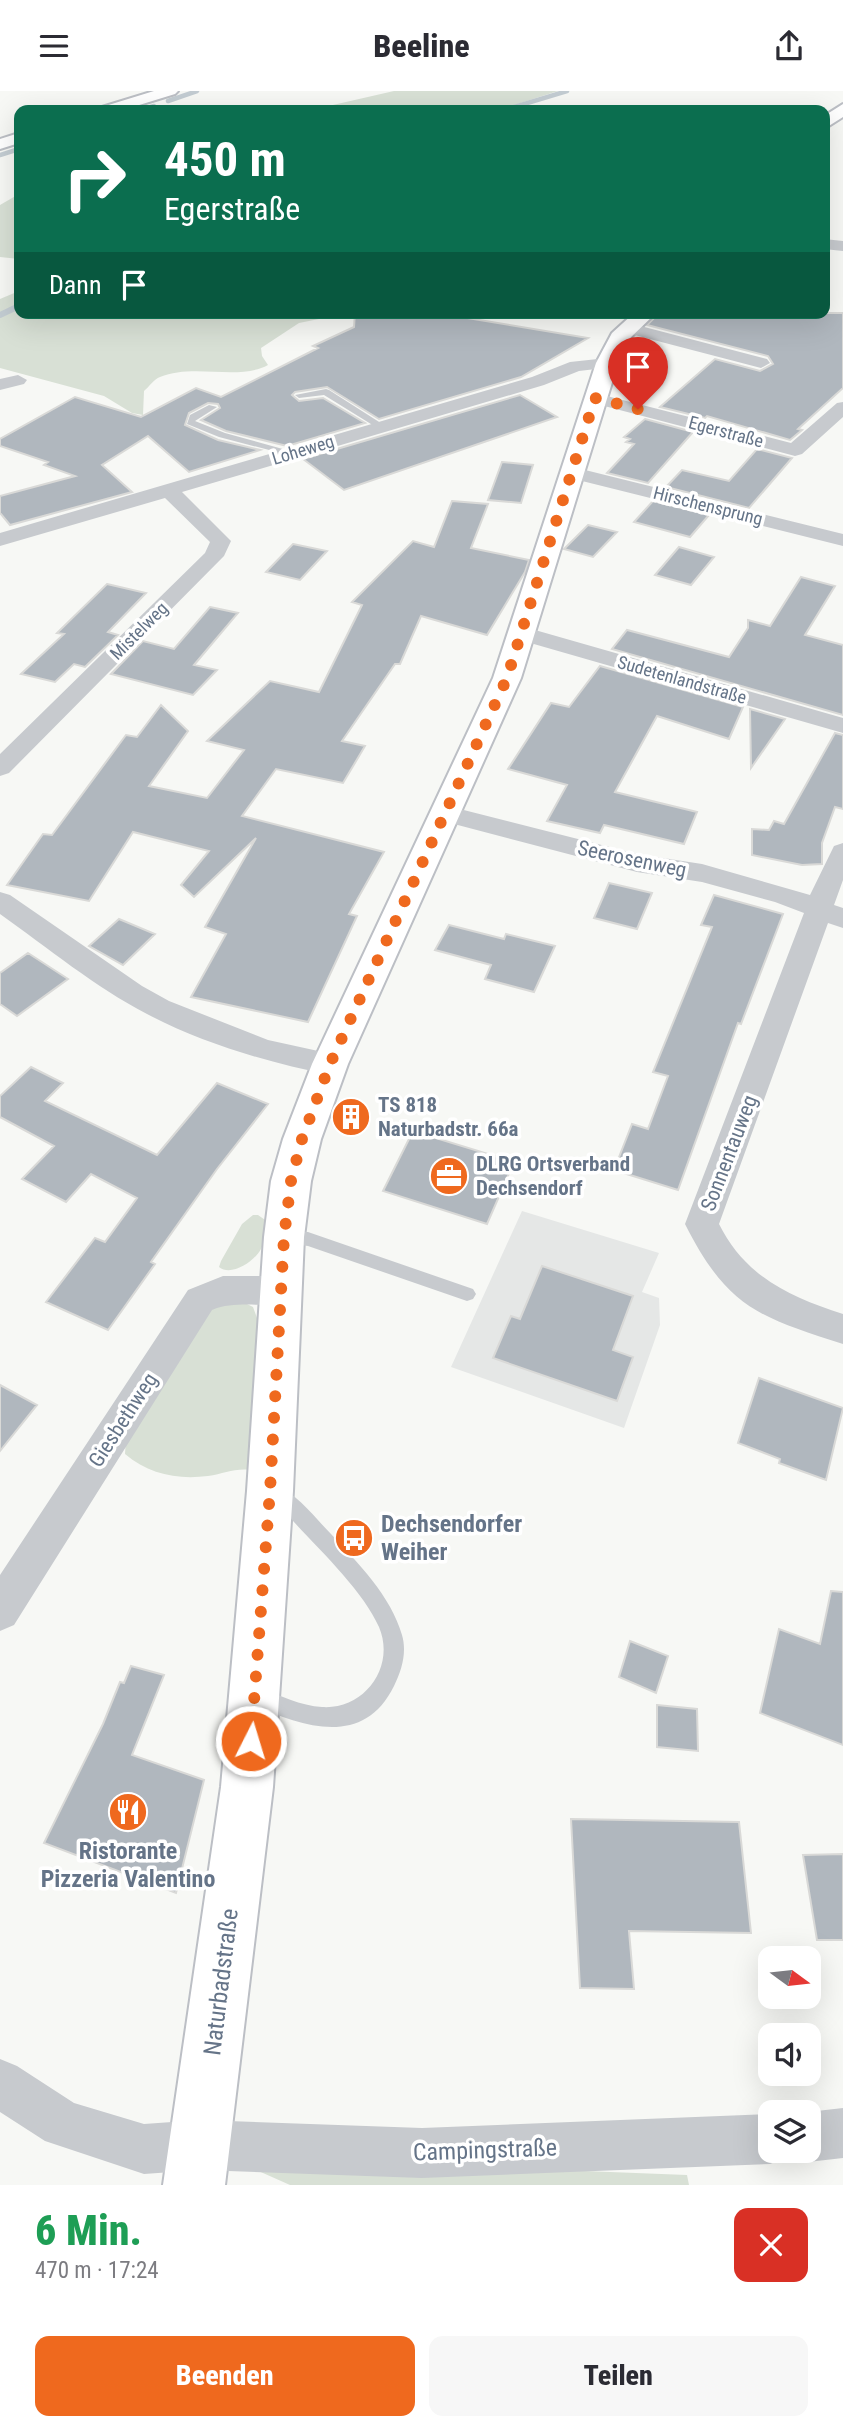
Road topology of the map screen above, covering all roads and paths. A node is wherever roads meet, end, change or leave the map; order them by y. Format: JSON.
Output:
{"nodes":[{"id":1,"x":167,"y":92,"type":"edge"},
{"id":2,"x":124,"y":105,"type":"edge"},
{"id":3,"x":639,"y":319,"type":"edge"},
{"id":4,"x":629,"y":328,"type":"junction"},
{"id":5,"x":607,"y":363,"type":"junction"},
{"id":6,"x":761,"y":363,"type":"dead end"},
{"id":7,"x":299,"y":395,"type":"dead end"},
{"id":8,"x":595,"y":398,"type":"junction"},
{"id":9,"x":212,"y":407,"type":"dead end"},
{"id":10,"x":843,"y":407,"type":"edge"},
{"id":11,"x":382,"y":427,"type":"junction"},
{"id":12,"x":292,"y":453,"type":"junction"},
{"id":13,"x":573,"y":473,"type":"junction"},
{"id":14,"x":169,"y":491,"type":"junction"},
{"id":15,"x":0,"y":540,"type":"edge"},
{"id":16,"x":843,"y":540,"type":"edge"},
{"id":17,"x":521,"y":633,"type":"junction"},
{"id":18,"x":843,"y":726,"type":"edge"},
{"id":19,"x":0,"y":768,"type":"edge"},
{"id":20,"x":444,"y":813,"type":"junction"},
{"id":21,"x":843,"y":852,"type":"edge"},
{"id":22,"x":0,"y":901,"type":"edge"},
{"id":23,"x":831,"y":914,"type":"edge"},
{"id":24,"x":330,"y":1064,"type":"junction"},
{"id":25,"x":284,"y":1237,"type":"junction"},
{"id":26,"x":281,"y":1290,"type":"junction"},
{"id":27,"x":467,"y":1294,"type":"dead end"},
{"id":28,"x":843,"y":1329,"type":"edge"},
{"id":29,"x":270,"y":1491,"type":"junction"},
{"id":30,"x":0,"y":1611,"type":"edge"},
{"id":31,"x":255,"y":1696,"type":"junction"},
{"id":32,"x":0,"y":2083,"type":"edge"},
{"id":33,"x":843,"y":2133,"type":"edge"},
{"id":34,"x":821,"y":2136,"type":"edge"},
{"id":35,"x":758,"y":2139,"type":"edge"},
{"id":36,"x":197,"y":2165,"type":"edge"}],
"edges":[{"from":1,"to":2,"type":"street"},
{"from":3,"to":4,"type":"street","name":"Naturbadstraße"},
{"from":4,"to":5,"type":"street","name":"Naturbadstraße"},
{"from":4,"to":6,"type":"street"},
{"from":5,"to":8,"type":"street","name":"Naturbadstraße"},
{"from":5,"to":11,"type":"street","name":"Loheweg"},
{"from":7,"to":11,"type":"lane"},
{"from":8,"to":10,"type":"street","name":"Egerstraße"},
{"from":8,"to":13,"type":"street","name":"Naturbadstraße"},
{"from":9,"to":12,"type":"lane"},
{"from":11,"to":12,"type":"street","name":"Loheweg"},
{"from":12,"to":14,"type":"street","name":"Loheweg"},
{"from":13,"to":16,"type":"street","name":"Hirschensprung"},
{"from":13,"to":17,"type":"street","name":"Naturbadstraße"},
{"from":14,"to":15,"type":"street","name":"Loheweg"},
{"from":14,"to":19,"type":"street","name":"Mistelweg"},
{"from":17,"to":18,"type":"street","name":"Sudetenlandstraße"},
{"from":17,"to":20,"type":"street","name":"Naturbadstraße"},
{"from":20,"to":23,"type":"street","name":"Seerosenweg"},
{"from":20,"to":24,"type":"street","name":"Naturbadstraße"},
{"from":21,"to":23,"type":"street"},
{"from":22,"to":24,"type":"street"},
{"from":23,"to":28,"type":"street","name":"Sonnentauweg"},
{"from":24,"to":25,"type":"street","name":"Naturbadstraße"},
{"from":25,"to":26,"type":"street","name":"Naturbadstraße"},
{"from":25,"to":27,"type":"lane"},
{"from":26,"to":29,"type":"street","name":"Naturbadstraße"},
{"from":26,"to":30,"type":"street","name":"Giesbethweg"},
{"from":29,"to":31,"type":"street","name":"Naturbadstraße"},
{"from":29,"to":31,"type":"lane"},
{"from":31,"to":36,"type":"street","name":"Naturbadstraße"},
{"from":32,"to":36,"type":"street","name":"Campingstraße"},
{"from":33,"to":34,"type":"street"},
{"from":35,"to":36,"type":"street","name":"Campingstraße"}]}
